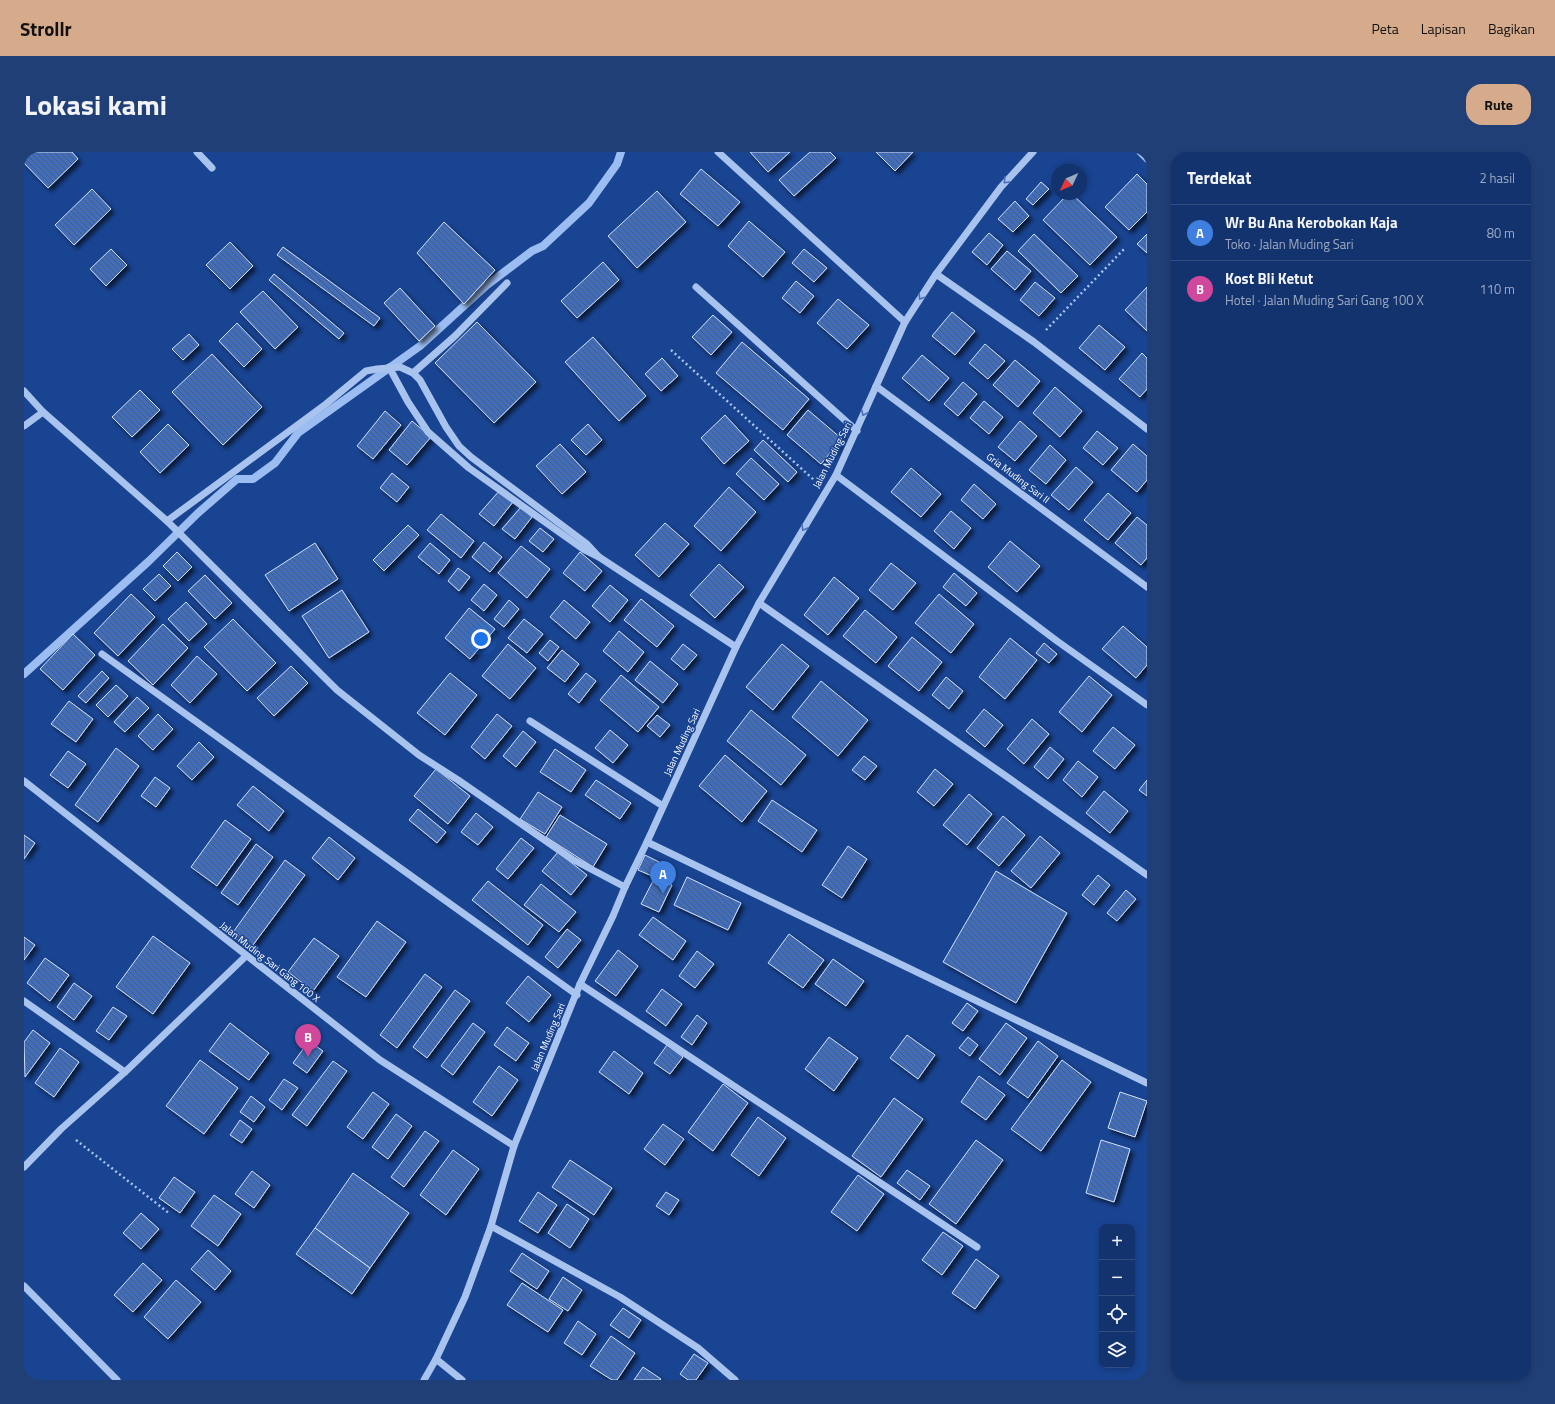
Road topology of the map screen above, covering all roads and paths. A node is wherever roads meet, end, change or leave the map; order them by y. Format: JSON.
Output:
{"nodes":[{"id":1,"x":197,"y":152,"type":"edge"},
{"id":2,"x":718,"y":152,"type":"edge"},
{"id":3,"x":1033,"y":152,"type":"edge"},
{"id":4,"x":1140,"y":152,"type":"edge"},
{"id":5,"x":1147,"y":159,"type":"edge"},
{"id":6,"x":212,"y":168,"type":"dead end"},
{"id":7,"x":1125,"y":248,"type":"dead end"},
{"id":8,"x":936,"y":274,"type":"junction"},
{"id":9,"x":507,"y":283,"type":"dead end"},
{"id":10,"x":696,"y":287,"type":"dead end"},
{"id":11,"x":905,"y":322,"type":"junction"},
{"id":12,"x":1034,"y":342,"type":"junction"},
{"id":13,"x":671,"y":350,"type":"dead end"},
{"id":14,"x":389,"y":367,"type":"junction"},
{"id":15,"x":413,"y":373,"type":"junction"},
{"id":16,"x":876,"y":386,"type":"junction"},
{"id":17,"x":24,"y":391,"type":"edge"},
{"id":18,"x":43,"y":412,"type":"junction"},
{"id":19,"x":24,"y":426,"type":"edge"},
{"id":20,"x":1147,"y":429,"type":"edge"},
{"id":21,"x":857,"y":430,"type":"junction"},
{"id":22,"x":836,"y":475,"type":"junction"},
{"id":23,"x":826,"y":491,"type":"junction"},
{"id":24,"x":167,"y":521,"type":"junction"},
{"id":25,"x":599,"y":557,"type":"junction"},
{"id":26,"x":1147,"y":587,"type":"edge"},
{"id":27,"x":759,"y":603,"type":"junction"},
{"id":28,"x":736,"y":647,"type":"junction"},
{"id":29,"x":102,"y":654,"type":"dead end"},
{"id":30,"x":1147,"y":705,"type":"edge"},
{"id":31,"x":530,"y":721,"type":"dead end"},
{"id":32,"x":24,"y":781,"type":"edge"},
{"id":33,"x":663,"y":806,"type":"junction"},
{"id":34,"x":647,"y":842,"type":"junction"},
{"id":35,"x":1147,"y":875,"type":"edge"},
{"id":36,"x":625,"y":887,"type":"junction"},
{"id":37,"x":246,"y":956,"type":"junction"},
{"id":38,"x":580,"y":984,"type":"junction"},
{"id":39,"x":577,"y":995,"type":"junction"},
{"id":40,"x":24,"y":1002,"type":"edge"},
{"id":41,"x":125,"y":1072,"type":"junction"},
{"id":42,"x":1147,"y":1083,"type":"edge"},
{"id":43,"x":61,"y":1129,"type":"junction"},
{"id":44,"x":514,"y":1146,"type":"junction"},
{"id":45,"x":24,"y":1167,"type":"edge"},
{"id":46,"x":170,"y":1214,"type":"dead end"},
{"id":47,"x":491,"y":1226,"type":"junction"},
{"id":48,"x":977,"y":1247,"type":"dead end"},
{"id":49,"x":24,"y":1286,"type":"edge"},
{"id":50,"x":436,"y":1359,"type":"junction"},
{"id":51,"x":117,"y":1380,"type":"edge"},
{"id":52,"x":424,"y":1380,"type":"edge"},
{"id":53,"x":462,"y":1380,"type":"edge"},
{"id":54,"x":735,"y":1380,"type":"edge"}],
"edges":[{"from":1,"to":6,"type":"street"},
{"from":2,"to":11,"type":"street"},
{"from":3,"to":8,"type":"street","name":"Jalan Muding Sari","one_way":true},
{"from":4,"to":5,"type":"street"},
{"from":7,"to":12,"type":"path"},
{"from":8,"to":11,"type":"street","name":"Jalan Muding Sari","one_way":true},
{"from":8,"to":12,"type":"street"},
{"from":9,"to":15,"type":"street"},
{"from":10,"to":21,"type":"street"},
{"from":11,"to":16,"type":"street","name":"Jalan Muding Sari"},
{"from":12,"to":20,"type":"street"},
{"from":13,"to":23,"type":"path"},
{"from":14,"to":15,"type":"street"},
{"from":14,"to":24,"type":"street"},
{"from":14,"to":25,"type":"street"},
{"from":15,"to":25,"type":"street"},
{"from":16,"to":21,"type":"street","name":"Jalan Muding Sari","one_way":true},
{"from":16,"to":26,"type":"street","name":"Gria Muding Sari II"},
{"from":17,"to":18,"type":"street"},
{"from":18,"to":19,"type":"street"},
{"from":18,"to":24,"type":"street"},
{"from":21,"to":22,"type":"street","name":"Jalan Muding Sari"},
{"from":22,"to":23,"type":"street","name":"Jalan Muding Sari"},
{"from":22,"to":30,"type":"street"},
{"from":23,"to":27,"type":"street","name":"Jalan Muding Sari","one_way":true},
{"from":24,"to":36,"type":"street"},
{"from":25,"to":28,"type":"street"},
{"from":27,"to":28,"type":"street","name":"Jalan Muding Sari"},
{"from":27,"to":35,"type":"street"},
{"from":28,"to":33,"type":"street","name":"Jalan Muding Sari"},
{"from":29,"to":39,"type":"street"},
{"from":31,"to":33,"type":"street"},
{"from":32,"to":37,"type":"street","name":"Jalan Muding Sari Gang 100 X"},
{"from":33,"to":34,"type":"street","name":"Jalan Muding Sari"},
{"from":34,"to":36,"type":"street","name":"Jalan Muding Sari"},
{"from":34,"to":42,"type":"street"},
{"from":36,"to":38,"type":"street","name":"Jalan Muding Sari"},
{"from":37,"to":41,"type":"street"},
{"from":37,"to":44,"type":"street","name":"Jalan Muding Sari Gang 100 X"},
{"from":38,"to":39,"type":"street","name":"Jalan Muding Sari"},
{"from":38,"to":48,"type":"street"},
{"from":39,"to":44,"type":"street","name":"Jalan Muding Sari"},
{"from":40,"to":41,"type":"street"},
{"from":41,"to":43,"type":"street"},
{"from":43,"to":45,"type":"street"},
{"from":43,"to":46,"type":"path"},
{"from":44,"to":47,"type":"street","name":"Jalan Muding Sari"},
{"from":47,"to":50,"type":"street","name":"Jalan Muding Sari"},
{"from":47,"to":54,"type":"street"},
{"from":49,"to":51,"type":"street"},
{"from":50,"to":52,"type":"street","name":"Jalan Muding Sari"},
{"from":50,"to":53,"type":"street"}]}
